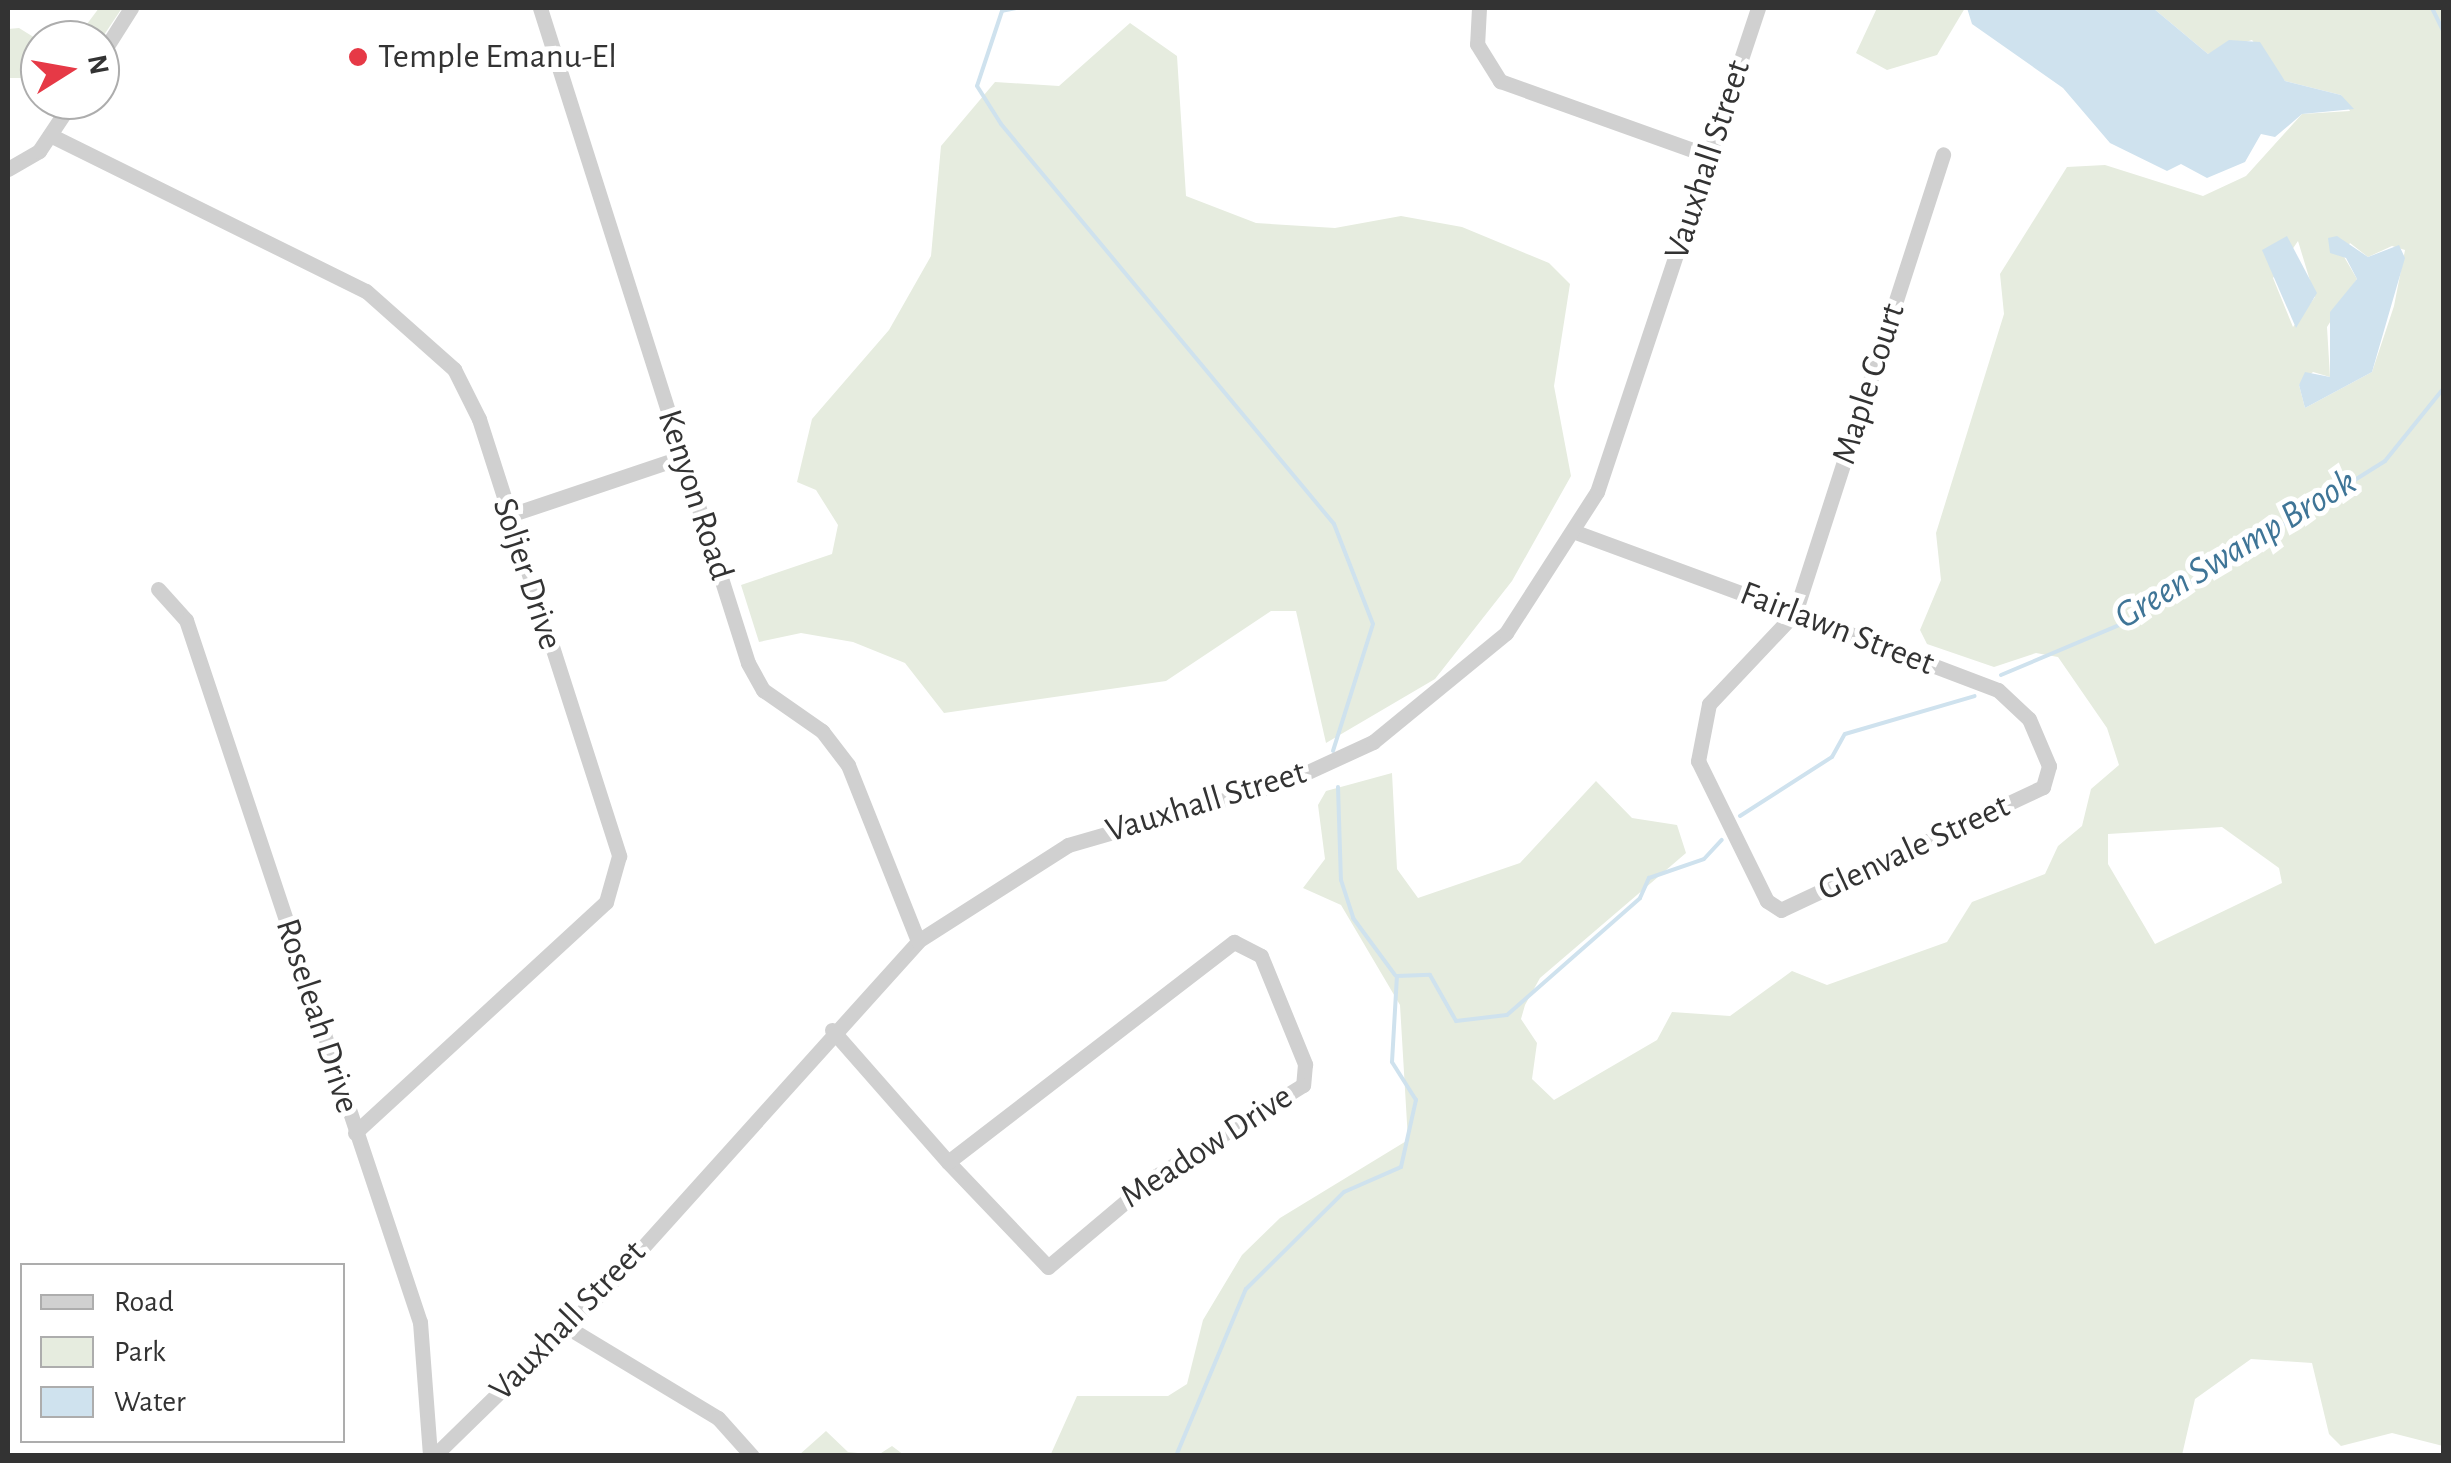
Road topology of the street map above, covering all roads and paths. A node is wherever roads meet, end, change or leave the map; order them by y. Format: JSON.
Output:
{"nodes":[{"id":1,"x":540,"y":8,"type":"edge"},
{"id":2,"x":1480,"y":8,"type":"edge"},
{"id":3,"x":1758,"y":8,"type":"edge"},
{"id":4,"x":60,"y":120,"type":"edge"},
{"id":5,"x":50,"y":135,"type":"junction"},
{"id":6,"x":1943,"y":154,"type":"dead end"},
{"id":7,"x":1709,"y":156,"type":"junction"},
{"id":8,"x":8,"y":169,"type":"edge"},
{"id":9,"x":682,"y":457,"type":"junction"},
{"id":10,"x":507,"y":516,"type":"junction"},
{"id":11,"x":1578,"y":532,"type":"junction"},
{"id":12,"x":158,"y":589,"type":"dead end"},
{"id":13,"x":1795,"y":613,"type":"junction"},
{"id":14,"x":2048,"y":777,"type":"joint"},
{"id":15,"x":918,"y":941,"type":"junction"},
{"id":16,"x":832,"y":1030,"type":"junction"},
{"id":17,"x":355,"y":1133,"type":"junction"},
{"id":18,"x":948,"y":1162,"type":"junction"},
{"id":19,"x":567,"y":1327,"type":"junction"},
{"id":20,"x":432,"y":1456,"type":"edge"},
{"id":21,"x":752,"y":1456,"type":"edge"}],
"edges":[{"from":1,"to":9,"type":"street","name":"Kenyon Road"},
{"from":2,"to":7,"type":"street"},
{"from":3,"to":7,"type":"street","name":"Vauxhall Street"},
{"from":4,"to":5,"type":"street"},
{"from":5,"to":8,"type":"street"},
{"from":5,"to":10,"type":"street","name":"Soljer Drive"},
{"from":6,"to":13,"type":"street","name":"Maple Court"},
{"from":7,"to":11,"type":"street","name":"Vauxhall Street"},
{"from":9,"to":10,"type":"street"},
{"from":9,"to":15,"type":"street","name":"Kenyon Road"},
{"from":10,"to":17,"type":"street","name":"Soljer Drive"},
{"from":11,"to":13,"type":"street","name":"Fairlawn Street"},
{"from":11,"to":15,"type":"street","name":"Vauxhall Street"},
{"from":12,"to":17,"type":"street","name":"Roseleah Drive"},
{"from":13,"to":14,"type":"street","name":"Fairlawn Street"},
{"from":13,"to":14,"type":"street","name":"Glenvale Street"},
{"from":15,"to":16,"type":"street","name":"Vauxhall Street"},
{"from":16,"to":18,"type":"street","name":"Meadow Drive"},
{"from":16,"to":19,"type":"street","name":"Vauxhall Street"},
{"from":17,"to":20,"type":"street","name":"Roseleah Drive"},
{"from":18,"to":18,"type":"street","name":"Meadow Drive"},
{"from":19,"to":20,"type":"street","name":"Vauxhall Street"},
{"from":19,"to":21,"type":"street"}]}
